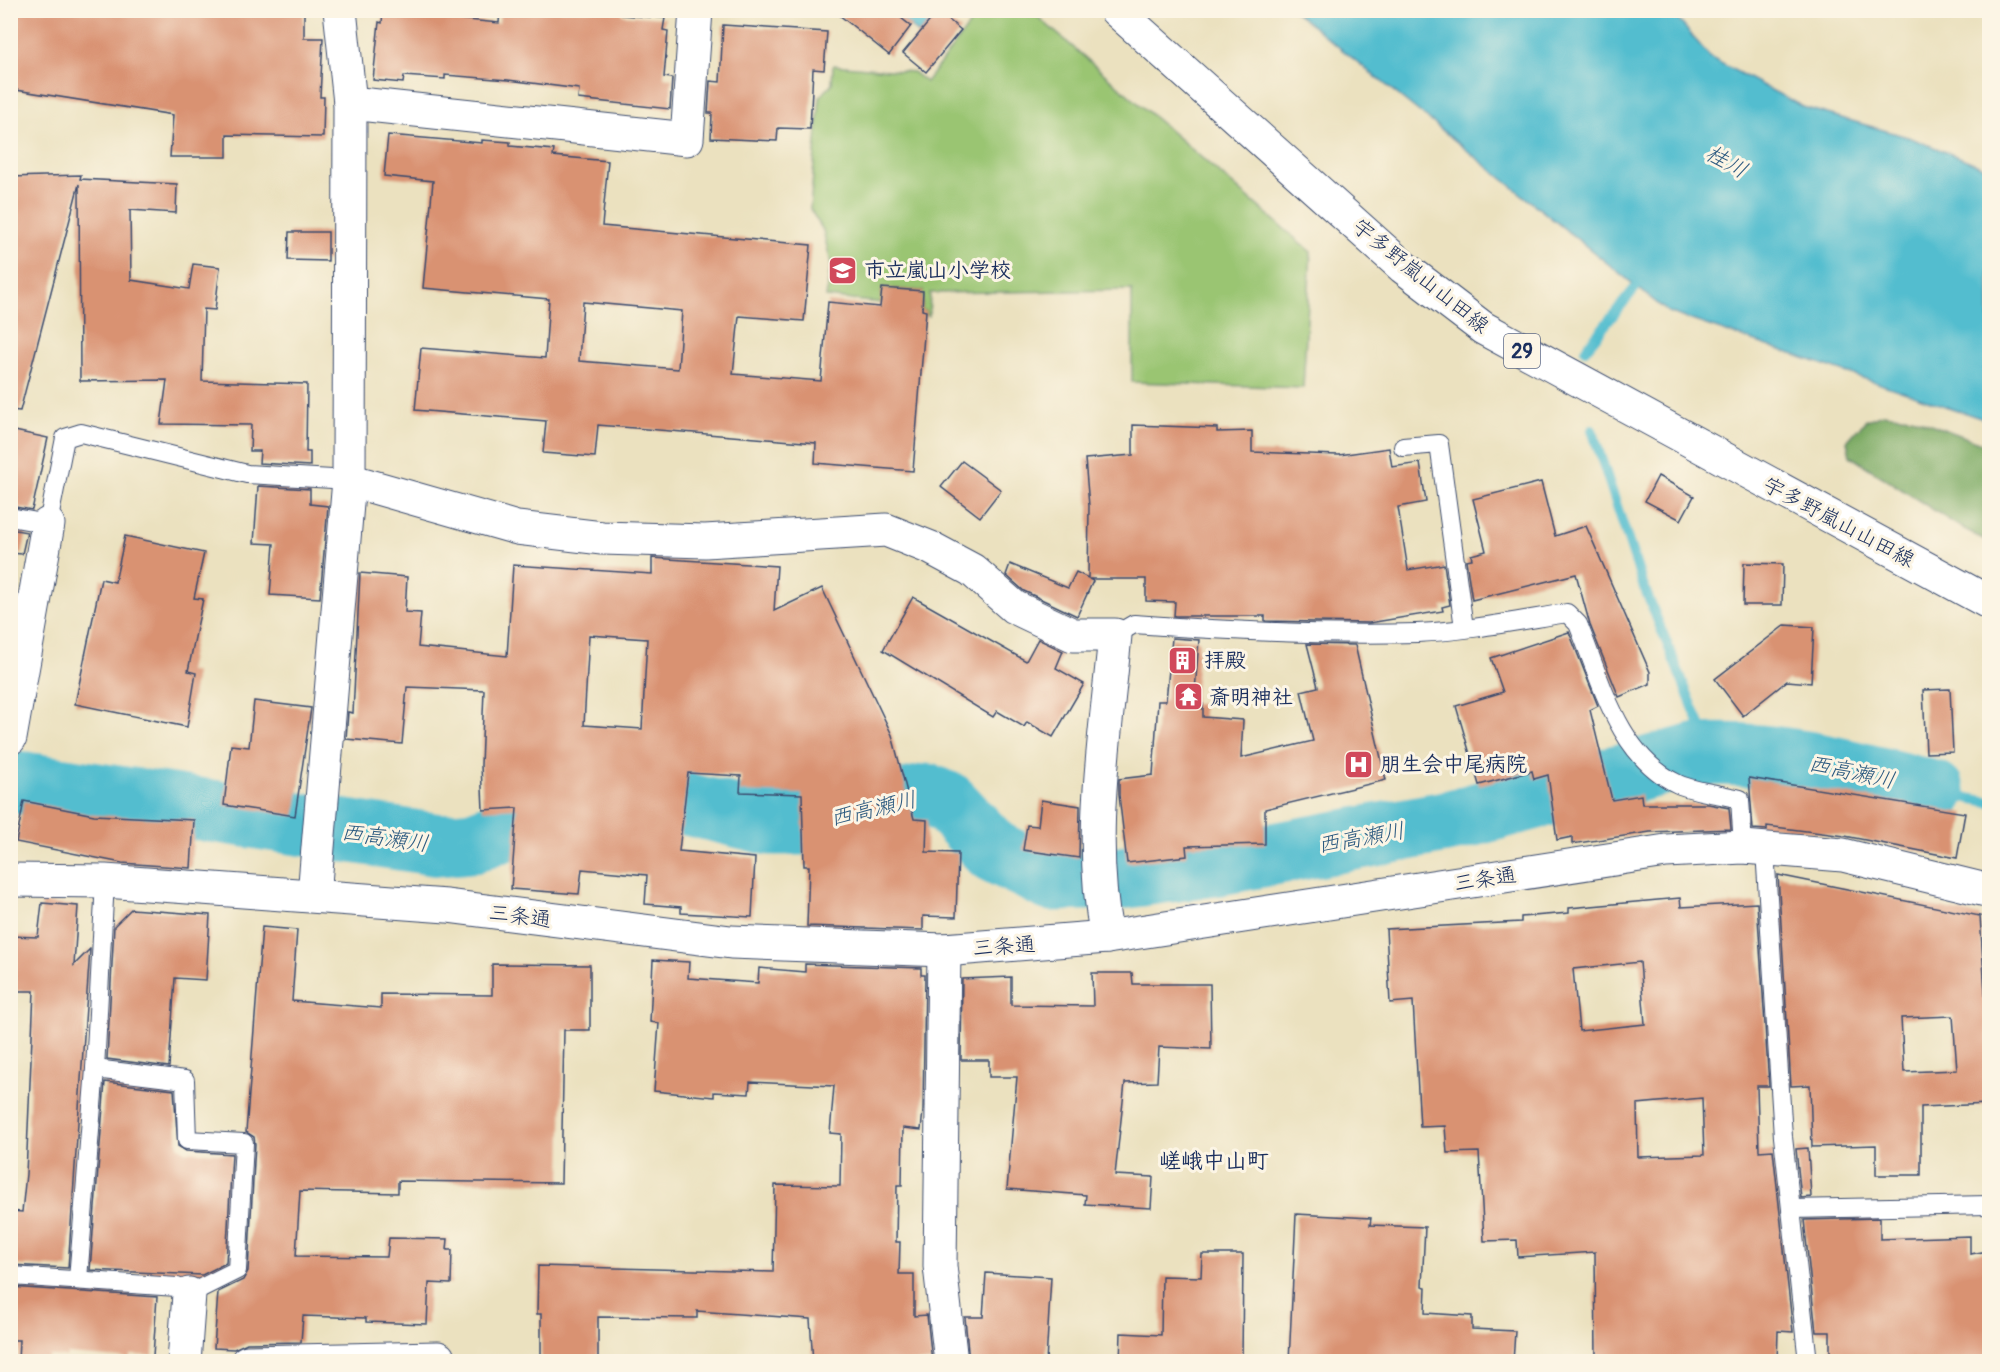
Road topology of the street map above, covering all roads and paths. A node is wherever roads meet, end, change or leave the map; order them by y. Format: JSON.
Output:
{"nodes":[{"id":1,"x":340,"y":10,"type":"edge"},
{"id":2,"x":696,"y":10,"type":"edge"},
{"id":3,"x":1116,"y":10,"type":"edge"},
{"id":4,"x":350,"y":103,"type":"junction"},
{"id":5,"x":1403,"y":447,"type":"dead end"},
{"id":6,"x":349,"y":480,"type":"junction"},
{"id":7,"x":10,"y":517,"type":"edge"},
{"id":8,"x":48,"y":524,"type":"junction"},
{"id":9,"x":1989,"y":603,"type":"edge"},
{"id":10,"x":1464,"y":628,"type":"junction"},
{"id":11,"x":1115,"y":635,"type":"junction"},
{"id":12,"x":1215,"y":690,"type":"dead end"},
{"id":13,"x":1231,"y":691,"type":"dead end"},
{"id":14,"x":10,"y":738,"type":"edge"},
{"id":15,"x":1754,"y":848,"type":"junction"},
{"id":16,"x":10,"y":880,"type":"edge"},
{"id":17,"x":105,"y":881,"type":"junction"},
{"id":18,"x":1989,"y":891,"type":"edge"},
{"id":19,"x":314,"y":896,"type":"junction"},
{"id":20,"x":1107,"y":937,"type":"junction"},
{"id":21,"x":944,"y":950,"type":"junction"},
{"id":22,"x":95,"y":1069,"type":"junction"},
{"id":23,"x":1989,"y":1205,"type":"edge"},
{"id":24,"x":1791,"y":1209,"type":"junction"},
{"id":25,"x":12,"y":1276,"type":"dead end"},
{"id":26,"x":78,"y":1279,"type":"junction"},
{"id":27,"x":189,"y":1294,"type":"junction"},
{"id":28,"x":184,"y":1362,"type":"edge"},
{"id":29,"x":247,"y":1362,"type":"edge"},
{"id":30,"x":438,"y":1362,"type":"edge"},
{"id":31,"x":951,"y":1362,"type":"edge"},
{"id":32,"x":1808,"y":1362,"type":"edge"}],
"edges":[{"from":1,"to":4,"type":"street"},
{"from":2,"to":4,"type":"street"},
{"from":3,"to":9,"type":"street","name":"宇多野嵐山山田線","number":"29"},
{"from":4,"to":6,"type":"street"},
{"from":5,"to":10,"type":"lane"},
{"from":6,"to":8,"type":"lane"},
{"from":6,"to":11,"type":"street"},
{"from":6,"to":19,"type":"street"},
{"from":7,"to":8,"type":"lane"},
{"from":8,"to":14,"type":"street"},
{"from":10,"to":11,"type":"lane"},
{"from":10,"to":15,"type":"lane"},
{"from":11,"to":20,"type":"street"},
{"from":12,"to":13,"type":"path"},
{"from":15,"to":18,"type":"street","name":"三条通"},
{"from":15,"to":20,"type":"street","name":"三条通"},
{"from":15,"to":24,"type":"lane"},
{"from":16,"to":17,"type":"street","name":"三条通"},
{"from":17,"to":19,"type":"street","name":"三条通"},
{"from":17,"to":22,"type":"lane"},
{"from":19,"to":21,"type":"street","name":"三条通"},
{"from":20,"to":21,"type":"street","name":"三条通"},
{"from":21,"to":31,"type":"street"},
{"from":22,"to":26,"type":"lane"},
{"from":22,"to":27,"type":"lane"},
{"from":23,"to":24,"type":"lane"},
{"from":24,"to":32,"type":"lane"},
{"from":25,"to":26,"type":"lane"},
{"from":26,"to":27,"type":"lane"},
{"from":27,"to":28,"type":"street"},
{"from":29,"to":30,"type":"street"}]}
